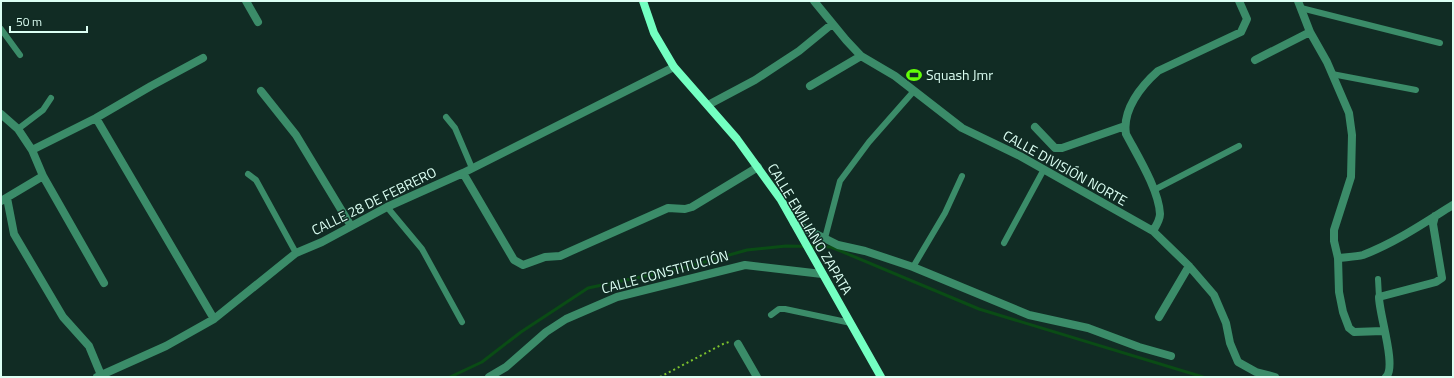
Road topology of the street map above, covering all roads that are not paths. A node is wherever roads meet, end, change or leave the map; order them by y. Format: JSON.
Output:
{"nodes":[{"id":1,"x":246,"y":1,"type":"edge"},
{"id":2,"x":643,"y":1,"type":"edge"},
{"id":3,"x":814,"y":1,"type":"edge"},
{"id":4,"x":1243,"y":2,"type":"edge"},
{"id":5,"x":1300,"y":5,"type":"edge"},
{"id":6,"x":258,"y":22,"type":"dead end"},
{"id":7,"x":832,"y":24,"type":"junction"},
{"id":8,"x":1,"y":29,"type":"edge"},
{"id":9,"x":1310,"y":32,"type":"junction"},
{"id":10,"x":1440,"y":43,"type":"dead end"},
{"id":11,"x":20,"y":55,"type":"dead end"},
{"id":12,"x":861,"y":56,"type":"junction"},
{"id":13,"x":203,"y":58,"type":"dead end"},
{"id":14,"x":1255,"y":60,"type":"dead end"},
{"id":15,"x":674,"y":67,"type":"junction"},
{"id":16,"x":1332,"y":74,"type":"junction"},
{"id":17,"x":810,"y":86,"type":"dead end"},
{"id":18,"x":1416,"y":90,"type":"dead end"},
{"id":19,"x":261,"y":91,"type":"dead end"},
{"id":20,"x":913,"y":92,"type":"junction"},
{"id":21,"x":51,"y":98,"type":"dead end"},
{"id":22,"x":708,"y":106,"type":"junction"},
{"id":23,"x":1,"y":114,"type":"edge"},
{"id":24,"x":446,"y":117,"type":"dead end"},
{"id":25,"x":96,"y":118,"type":"junction"},
{"id":26,"x":1125,"y":126,"type":"junction"},
{"id":27,"x":1035,"y":127,"type":"dead end"},
{"id":28,"x":18,"y":129,"type":"junction"},
{"id":29,"x":1239,"y":146,"type":"dead end"},
{"id":30,"x":32,"y":150,"type":"junction"},
{"id":31,"x":758,"y":167,"type":"junction"},
{"id":32,"x":472,"y":168,"type":"junction"},
{"id":33,"x":1043,"y":171,"type":"junction"},
{"id":34,"x":463,"y":173,"type":"junction"},
{"id":35,"x":248,"y":174,"type":"dead end"},
{"id":36,"x":43,"y":176,"type":"junction"},
{"id":37,"x":962,"y":176,"type":"dead end"},
{"id":38,"x":1154,"y":190,"type":"junction"},
{"id":39,"x":4,"y":200,"type":"edge"},
{"id":40,"x":1453,"y":205,"type":"edge"},
{"id":41,"x":387,"y":207,"type":"junction"},
{"id":42,"x":1435,"y":216,"type":"junction"},
{"id":43,"x":794,"y":223,"type":"junction"},
{"id":44,"x":351,"y":226,"type":"junction"},
{"id":45,"x":1153,"y":231,"type":"junction"},
{"id":46,"x":825,"y":238,"type":"junction"},
{"id":47,"x":1004,"y":243,"type":"dead end"},
{"id":48,"x":296,"y":253,"type":"junction"},
{"id":49,"x":1338,"y":258,"type":"junction"},
{"id":50,"x":1189,"y":266,"type":"junction"},
{"id":51,"x":913,"y":267,"type":"junction"},
{"id":52,"x":822,"y":274,"type":"junction"},
{"id":53,"x":1378,"y":279,"type":"dead end"},
{"id":54,"x":104,"y":283,"type":"dead end"},
{"id":55,"x":1379,"y":297,"type":"junction"},
{"id":56,"x":771,"y":315,"type":"dead end"},
{"id":57,"x":1158,"y":317,"type":"dead end"},
{"id":58,"x":214,"y":319,"type":"junction"},
{"id":59,"x":462,"y":322,"type":"dead end"},
{"id":60,"x":851,"y":323,"type":"junction"},
{"id":61,"x":1383,"y":331,"type":"junction"},
{"id":62,"x":738,"y":344,"type":"road end"},
{"id":63,"x":1171,"y":356,"type":"dead end"},
{"id":64,"x":99,"y":376,"type":"edge"},
{"id":65,"x":489,"y":377,"type":"edge"},
{"id":66,"x":758,"y":377,"type":"edge"},
{"id":67,"x":881,"y":377,"type":"edge"},
{"id":68,"x":1275,"y":377,"type":"edge"},
{"id":69,"x":1386,"y":377,"type":"edge"}],
"edges":[{"from":1,"to":6,"type":"street"},
{"from":2,"to":15,"type":"street","name":"CALLE EMILIANO ZAPATA"},
{"from":3,"to":7,"type":"street","name":"CALLE DIVISIÓN NORTE"},
{"from":4,"to":26,"type":"street"},
{"from":5,"to":9,"type":"street"},
{"from":5,"to":10,"type":"lane"},
{"from":7,"to":12,"type":"street","name":"CALLE DIVISIÓN NORTE"},
{"from":7,"to":22,"type":"street"},
{"from":8,"to":11,"type":"lane"},
{"from":9,"to":14,"type":"street"},
{"from":9,"to":16,"type":"street"},
{"from":12,"to":17,"type":"street"},
{"from":12,"to":20,"type":"street","name":"CALLE DIVISIÓN NORTE"},
{"from":13,"to":25,"type":"street"},
{"from":15,"to":22,"type":"street","name":"CALLE EMILIANO ZAPATA"},
{"from":15,"to":32,"type":"street","name":"CALLE 28 DE FEBRERO"},
{"from":16,"to":18,"type":"lane"},
{"from":16,"to":49,"type":"street"},
{"from":19,"to":44,"type":"street"},
{"from":20,"to":33,"type":"street","name":"CALLE DIVISIÓN NORTE"},
{"from":20,"to":46,"type":"lane"},
{"from":21,"to":28,"type":"lane"},
{"from":22,"to":31,"type":"street","name":"CALLE EMILIANO ZAPATA"},
{"from":23,"to":28,"type":"street"},
{"from":24,"to":32,"type":"lane"},
{"from":25,"to":30,"type":"street"},
{"from":25,"to":58,"type":"street"},
{"from":26,"to":27,"type":"street"},
{"from":26,"to":38,"type":"street"},
{"from":28,"to":30,"type":"street"},
{"from":29,"to":38,"type":"lane"},
{"from":30,"to":36,"type":"street"},
{"from":31,"to":34,"type":"street"},
{"from":31,"to":43,"type":"street","name":"CALLE EMILIANO ZAPATA"},
{"from":32,"to":34,"type":"street","name":"CALLE 28 DE FEBRERO"},
{"from":33,"to":45,"type":"street","name":"CALLE DIVISIÓN NORTE"},
{"from":33,"to":47,"type":"lane"},
{"from":34,"to":41,"type":"street","name":"CALLE 28 DE FEBRERO"},
{"from":35,"to":48,"type":"lane"},
{"from":36,"to":39,"type":"street"},
{"from":36,"to":54,"type":"street"},
{"from":37,"to":51,"type":"lane"},
{"from":38,"to":45,"type":"street"},
{"from":39,"to":64,"type":"street"},
{"from":40,"to":42,"type":"street"},
{"from":41,"to":44,"type":"street","name":"CALLE 28 DE FEBRERO"},
{"from":41,"to":59,"type":"lane"},
{"from":42,"to":49,"type":"street"},
{"from":42,"to":55,"type":"street"},
{"from":43,"to":46,"type":"street"},
{"from":43,"to":52,"type":"street","name":"CALLE EMILIANO ZAPATA"},
{"from":44,"to":48,"type":"street","name":"CALLE 28 DE FEBRERO"},
{"from":45,"to":50,"type":"street","name":"CALLE DIVISIÓN NORTE"},
{"from":46,"to":51,"type":"street"},
{"from":48,"to":58,"type":"street","name":"CALLE 28 DE FEBRERO"},
{"from":49,"to":61,"type":"street"},
{"from":50,"to":57,"type":"street"},
{"from":50,"to":68,"type":"street","name":"CALLE DIVISIÓN NORTE"},
{"from":51,"to":63,"type":"street"},
{"from":52,"to":60,"type":"street","name":"CALLE EMILIANO ZAPATA"},
{"from":52,"to":65,"type":"street","name":"CALLE CONSTITUCIÓN"},
{"from":53,"to":55,"type":"lane"},
{"from":55,"to":61,"type":"street"},
{"from":56,"to":60,"type":"lane"},
{"from":58,"to":64,"type":"street","name":"CALLE 28 DE FEBRERO"},
{"from":60,"to":67,"type":"street","name":"CALLE EMILIANO ZAPATA"},
{"from":61,"to":69,"type":"street"},
{"from":62,"to":66,"type":"street"}]}
